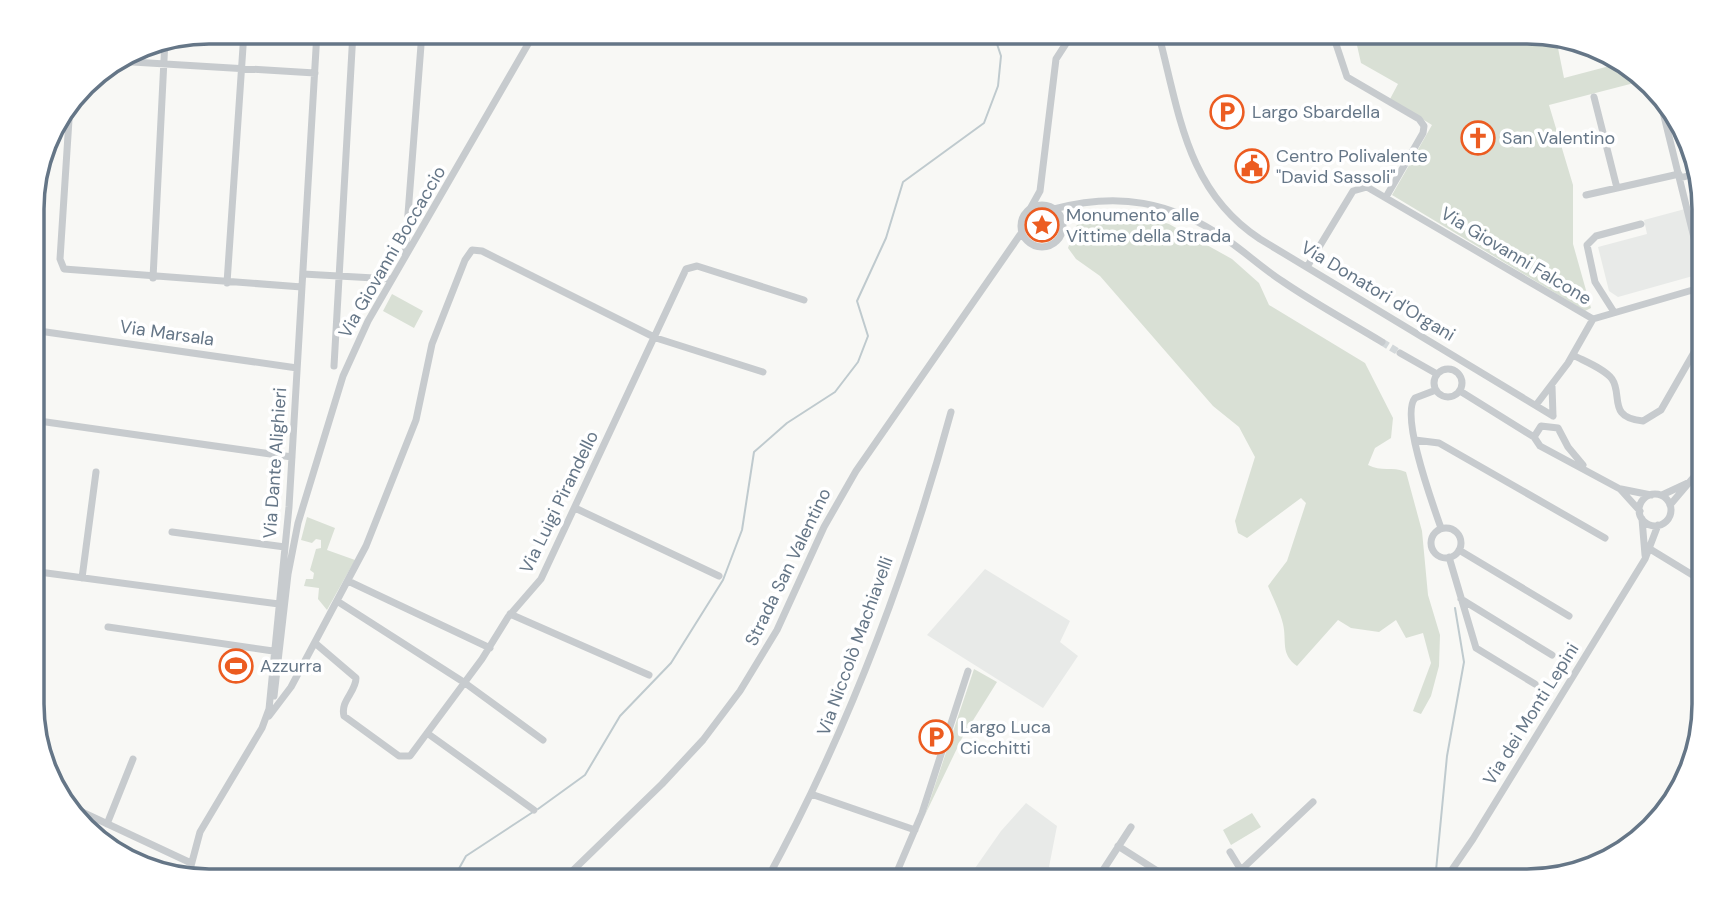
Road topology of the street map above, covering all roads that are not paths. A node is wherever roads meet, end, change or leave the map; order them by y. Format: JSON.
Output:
{"nodes":[{"id":1,"x":243,"y":44,"type":"edge"},
{"id":2,"x":316,"y":44,"type":"edge"},
{"id":3,"x":352,"y":44,"type":"edge"},
{"id":4,"x":421,"y":44,"type":"edge"},
{"id":5,"x":528,"y":44,"type":"edge"},
{"id":6,"x":1066,"y":44,"type":"edge"},
{"id":7,"x":1162,"y":44,"type":"edge"},
{"id":8,"x":1336,"y":44,"type":"edge"},
{"id":9,"x":165,"y":51,"type":"edge"},
{"id":10,"x":134,"y":62,"type":"edge"},
{"id":11,"x":164,"y":64,"type":"junction"},
{"id":12,"x":241,"y":69,"type":"junction"},
{"id":13,"x":315,"y":73,"type":"junction"},
{"id":14,"x":1594,"y":97,"type":"dead end"},
{"id":15,"x":1664,"y":118,"type":"edge"},
{"id":16,"x":69,"y":122,"type":"edge"},
{"id":17,"x":1689,"y":174,"type":"edge"},
{"id":18,"x":1679,"y":176,"type":"junction"},
{"id":19,"x":1617,"y":188,"type":"junction"},
{"id":20,"x":1040,"y":191,"type":"junction"},
{"id":21,"x":1586,"y":195,"type":"dead end"},
{"id":22,"x":1386,"y":197,"type":"junction"},
{"id":23,"x":1073,"y":204,"type":"junction"},
{"id":24,"x":1045,"y":206,"type":"junction"},
{"id":25,"x":1030,"y":209,"type":"junction"},
{"id":26,"x":1054,"y":209,"type":"junction"},
{"id":27,"x":1062,"y":219,"type":"junction"},
{"id":28,"x":1641,"y":223,"type":"dead end"},
{"id":29,"x":1692,"y":229,"type":"edge"},
{"id":30,"x":1022,"y":232,"type":"junction"},
{"id":31,"x":1030,"y":243,"type":"junction"},
{"id":32,"x":1016,"y":244,"type":"junction"},
{"id":33,"x":404,"y":257,"type":"junction"},
{"id":34,"x":1307,"y":267,"type":"junction"},
{"id":35,"x":303,"y":274,"type":"junction"},
{"id":36,"x":339,"y":276,"type":"junction"},
{"id":37,"x":153,"y":278,"type":"junction"},
{"id":38,"x":392,"y":279,"type":"junction"},
{"id":39,"x":227,"y":283,"type":"junction"},
{"id":40,"x":302,"y":287,"type":"junction"},
{"id":41,"x":1692,"y":290,"type":"edge"},
{"id":42,"x":804,"y":300,"type":"dead end"},
{"id":43,"x":1614,"y":312,"type":"junction"},
{"id":44,"x":1593,"y":319,"type":"junction"},
{"id":45,"x":44,"y":332,"type":"edge"},
{"id":46,"x":656,"y":338,"type":"junction"},
{"id":47,"x":1382,"y":342,"type":"tunnel mouth"},
{"id":48,"x":1400,"y":353,"type":"tunnel mouth"},
{"id":49,"x":1573,"y":355,"type":"junction"},
{"id":50,"x":1692,"y":356,"type":"edge"},
{"id":51,"x":334,"y":366,"type":"dead end"},
{"id":52,"x":297,"y":368,"type":"junction"},
{"id":53,"x":763,"y":372,"type":"dead end"},
{"id":54,"x":1437,"y":374,"type":"junction"},
{"id":55,"x":1552,"y":386,"type":"junction"},
{"id":56,"x":1436,"y":390,"type":"junction"},
{"id":57,"x":1460,"y":391,"type":"junction"},
{"id":58,"x":1536,"y":405,"type":"junction"},
{"id":59,"x":951,"y":412,"type":"dead end"},
{"id":60,"x":1553,"y":416,"type":"junction"},
{"id":61,"x":44,"y":422,"type":"edge"},
{"id":62,"x":1541,"y":426,"type":"junction"},
{"id":63,"x":1560,"y":433,"type":"junction"},
{"id":64,"x":1534,"y":437,"type":"junction"},
{"id":65,"x":1415,"y":440,"type":"junction"},
{"id":66,"x":1549,"y":451,"type":"junction"},
{"id":67,"x":292,"y":457,"type":"junction"},
{"id":68,"x":1590,"y":471,"type":"junction"},
{"id":69,"x":96,"y":472,"type":"dead end"},
{"id":70,"x":1692,"y":479,"type":"edge"},
{"id":71,"x":1692,"y":481,"type":"edge"},
{"id":72,"x":1620,"y":489,"type":"junction"},
{"id":73,"x":1651,"y":495,"type":"junction"},
{"id":74,"x":1662,"y":495,"type":"junction"},
{"id":75,"x":1670,"y":505,"type":"junction"},
{"id":76,"x":575,"y":508,"type":"junction"},
{"id":77,"x":1641,"y":515,"type":"junction"},
{"id":78,"x":1658,"y":525,"type":"junction"},
{"id":79,"x":1441,"y":528,"type":"junction"},
{"id":80,"x":172,"y":532,"type":"dead end"},
{"id":81,"x":1605,"y":538,"type":"dead end"},
{"id":82,"x":285,"y":547,"type":"junction"},
{"id":83,"x":1650,"y":548,"type":"junction"},
{"id":84,"x":1459,"y":550,"type":"junction"},
{"id":85,"x":1449,"y":557,"type":"junction"},
{"id":86,"x":1645,"y":559,"type":"junction"},
{"id":87,"x":44,"y":573,"type":"edge"},
{"id":88,"x":1692,"y":574,"type":"edge"},
{"id":89,"x":719,"y":576,"type":"dead end"},
{"id":90,"x":82,"y":578,"type":"junction"},
{"id":91,"x":348,"y":581,"type":"junction"},
{"id":92,"x":1461,"y":599,"type":"junction"},
{"id":93,"x":337,"y":601,"type":"junction"},
{"id":94,"x":279,"y":604,"type":"junction"},
{"id":95,"x":510,"y":614,"type":"junction"},
{"id":96,"x":1569,"y":616,"type":"dead end"},
{"id":97,"x":108,"y":627,"type":"dead end"},
{"id":98,"x":315,"y":643,"type":"junction"},
{"id":99,"x":490,"y":648,"type":"junction"},
{"id":100,"x":273,"y":651,"type":"junction"},
{"id":101,"x":1552,"y":655,"type":"dead end"},
{"id":102,"x":968,"y":671,"type":"dead end"},
{"id":103,"x":649,"y":675,"type":"dead end"},
{"id":104,"x":464,"y":683,"type":"junction"},
{"id":105,"x":1535,"y":684,"type":"dead end"},
{"id":106,"x":269,"y":706,"type":"junction"},
{"id":107,"x":266,"y":719,"type":"junction"},
{"id":108,"x":428,"y":733,"type":"junction"},
{"id":109,"x":543,"y":740,"type":"dead end"},
{"id":110,"x":133,"y":760,"type":"dead end"},
{"id":111,"x":811,"y":794,"type":"junction"},
{"id":112,"x":1313,"y":802,"type":"dead end"},
{"id":113,"x":534,"y":810,"type":"dead end"},
{"id":114,"x":86,"y":814,"type":"edge"},
{"id":115,"x":107,"y":824,"type":"junction"},
{"id":116,"x":1131,"y":827,"type":"dead end"},
{"id":117,"x":915,"y":830,"type":"junction"},
{"id":118,"x":1118,"y":846,"type":"junction"},
{"id":119,"x":1230,"y":852,"type":"dead end"},
{"id":120,"x":191,"y":863,"type":"junction"},
{"id":121,"x":190,"y":868,"type":"edge"},
{"id":122,"x":574,"y":869,"type":"edge"},
{"id":123,"x":772,"y":869,"type":"edge"},
{"id":124,"x":898,"y":869,"type":"edge"},
{"id":125,"x":1104,"y":869,"type":"edge"},
{"id":126,"x":1154,"y":869,"type":"edge"},
{"id":127,"x":1240,"y":869,"type":"edge"},
{"id":128,"x":1242,"y":869,"type":"edge"},
{"id":129,"x":1452,"y":869,"type":"edge"}],
"edges":[{"from":1,"to":12,"type":"street"},
{"from":2,"to":13,"type":"street","name":"Via Dante Alighieri"},
{"from":3,"to":36,"type":"street"},
{"from":4,"to":33,"type":"street"},
{"from":5,"to":33,"type":"street","name":"Via Giovanni Boccaccio"},
{"from":6,"to":20,"type":"street"},
{"from":7,"to":34,"type":"street","name":"Via Donatori d'Organi"},
{"from":8,"to":22,"type":"street"},
{"from":9,"to":11,"type":"street"},
{"from":10,"to":11,"type":"street"},
{"from":11,"to":12,"type":"street"},
{"from":11,"to":37,"type":"street"},
{"from":12,"to":13,"type":"street"},
{"from":12,"to":39,"type":"street"},
{"from":13,"to":35,"type":"street","name":"Via Dante Alighieri"},
{"from":14,"to":19,"type":"street"},
{"from":15,"to":18,"type":"street"},
{"from":16,"to":37,"type":"street"},
{"from":17,"to":18,"type":"street"},
{"from":18,"to":19,"type":"street"},
{"from":18,"to":29,"type":"street"},
{"from":19,"to":21,"type":"street"},
{"from":20,"to":24,"type":"street"},
{"from":20,"to":25,"type":"street"},
{"from":22,"to":34,"type":"street","name":"Via Giovanni Falcone"},
{"from":22,"to":44,"type":"street","name":"Via Giovanni Falcone"},
{"from":23,"to":26,"type":"street"},
{"from":23,"to":27,"type":"street"},
{"from":23,"to":47,"type":"street"},
{"from":24,"to":25,"type":"street"},
{"from":24,"to":26,"type":"street"},
{"from":25,"to":30,"type":"street"},
{"from":26,"to":27,"type":"street"},
{"from":27,"to":31,"type":"street"},
{"from":28,"to":43,"type":"street"},
{"from":30,"to":31,"type":"street"},
{"from":30,"to":32,"type":"street","name":"Strada San Valentino"},
{"from":31,"to":32,"type":"street"},
{"from":32,"to":122,"type":"street","name":"Strada San Valentino"},
{"from":33,"to":38,"type":"street","name":"Via Giovanni Boccaccio"},
{"from":34,"to":58,"type":"street","name":"Via Donatori d'Organi"},
{"from":35,"to":36,"type":"street"},
{"from":35,"to":40,"type":"street","name":"Via Dante Alighieri"},
{"from":36,"to":38,"type":"street"},
{"from":36,"to":51,"type":"street"},
{"from":37,"to":39,"type":"street"},
{"from":38,"to":106,"type":"street","name":"Via Giovanni Boccaccio"},
{"from":39,"to":40,"type":"street"},
{"from":40,"to":52,"type":"street","name":"Via Dante Alighieri"},
{"from":41,"to":43,"type":"street"},
{"from":42,"to":46,"type":"street","name":"Via Luigi Pirandello"},
{"from":43,"to":44,"type":"street"},
{"from":44,"to":49,"type":"street"},
{"from":45,"to":52,"type":"street","name":"Via Marsala"},
{"from":46,"to":53,"type":"street"},
{"from":46,"to":76,"type":"street","name":"Via Luigi Pirandello"},
{"from":46,"to":91,"type":"street"},
{"from":48,"to":54,"type":"street"},
{"from":49,"to":50,"type":"street"},
{"from":49,"to":55,"type":"street"},
{"from":52,"to":67,"type":"street","name":"Via Dante Alighieri"},
{"from":54,"to":56,"type":"street"},
{"from":54,"to":57,"type":"street"},
{"from":55,"to":58,"type":"street"},
{"from":55,"to":60,"type":"street"},
{"from":56,"to":57,"type":"street"},
{"from":56,"to":65,"type":"street"},
{"from":57,"to":64,"type":"street"},
{"from":58,"to":60,"type":"street","name":"Via Donatori d'Organi"},
{"from":58,"to":62,"type":"street"},
{"from":59,"to":111,"type":"street","name":"Via Niccolò Machiavelli"},
{"from":60,"to":63,"type":"street"},
{"from":61,"to":67,"type":"street"},
{"from":62,"to":63,"type":"street"},
{"from":62,"to":64,"type":"street"},
{"from":63,"to":66,"type":"street"},
{"from":63,"to":68,"type":"street"},
{"from":64,"to":66,"type":"street"},
{"from":65,"to":79,"type":"street"},
{"from":65,"to":81,"type":"street"},
{"from":66,"to":68,"type":"street"},
{"from":67,"to":82,"type":"street","name":"Via Dante Alighieri"},
{"from":68,"to":72,"type":"street"},
{"from":69,"to":90,"type":"street"},
{"from":70,"to":74,"type":"street","name":"Via dei Monti Lepini"},
{"from":71,"to":75,"type":"street","name":"Via dei Monti Lepini"},
{"from":72,"to":73,"type":"street","name":"Via dei Monti Lepini"},
{"from":72,"to":77,"type":"street"},
{"from":73,"to":74,"type":"street","name":"Via dei Monti Lepini"},
{"from":73,"to":77,"type":"street"},
{"from":74,"to":75,"type":"street"},
{"from":75,"to":78,"type":"street","name":"Via dei Monti Lepini"},
{"from":76,"to":89,"type":"street"},
{"from":76,"to":95,"type":"street","name":"Via Luigi Pirandello"},
{"from":77,"to":78,"type":"street"},
{"from":77,"to":86,"type":"street"},
{"from":78,"to":83,"type":"street","name":"Via dei Monti Lepini"},
{"from":79,"to":84,"type":"street"},
{"from":79,"to":85,"type":"street"},
{"from":80,"to":82,"type":"street"},
{"from":82,"to":94,"type":"street","name":"Via Dante Alighieri"},
{"from":83,"to":86,"type":"street","name":"Via dei Monti Lepini"},
{"from":83,"to":88,"type":"street"},
{"from":84,"to":85,"type":"street"},
{"from":84,"to":96,"type":"street"},
{"from":85,"to":92,"type":"street"},
{"from":86,"to":129,"type":"street","name":"Via dei Monti Lepini"},
{"from":87,"to":90,"type":"street"},
{"from":90,"to":94,"type":"street"},
{"from":91,"to":93,"type":"street"},
{"from":91,"to":99,"type":"street"},
{"from":92,"to":101,"type":"street"},
{"from":92,"to":105,"type":"street"},
{"from":93,"to":98,"type":"street"},
{"from":93,"to":104,"type":"street"},
{"from":94,"to":100,"type":"street","name":"Via Dante Alighieri"},
{"from":95,"to":99,"type":"street","name":"Via Luigi Pirandello"},
{"from":95,"to":103,"type":"street"},
{"from":97,"to":100,"type":"street"},
{"from":98,"to":107,"type":"street"},
{"from":98,"to":108,"type":"street","name":"Via Luigi Pirandello"},
{"from":99,"to":104,"type":"street","name":"Via Luigi Pirandello"},
{"from":100,"to":106,"type":"street","name":"Via Dante Alighieri"},
{"from":102,"to":117,"type":"street"},
{"from":104,"to":108,"type":"street","name":"Via Luigi Pirandello"},
{"from":104,"to":109,"type":"street"},
{"from":106,"to":107,"type":"street","name":"Via Dante Alighieri"},
{"from":107,"to":120,"type":"street","name":"Via Dante Alighieri"},
{"from":108,"to":113,"type":"street"},
{"from":110,"to":115,"type":"street"},
{"from":111,"to":117,"type":"street"},
{"from":111,"to":123,"type":"street","name":"Via Niccolò Machiavelli"},
{"from":112,"to":128,"type":"street"},
{"from":114,"to":115,"type":"street"},
{"from":115,"to":120,"type":"street"},
{"from":116,"to":118,"type":"street"},
{"from":117,"to":124,"type":"street"},
{"from":118,"to":125,"type":"street"},
{"from":118,"to":126,"type":"street"},
{"from":119,"to":127,"type":"street"},
{"from":120,"to":121,"type":"street","name":"Via Dante Alighieri"}]}
